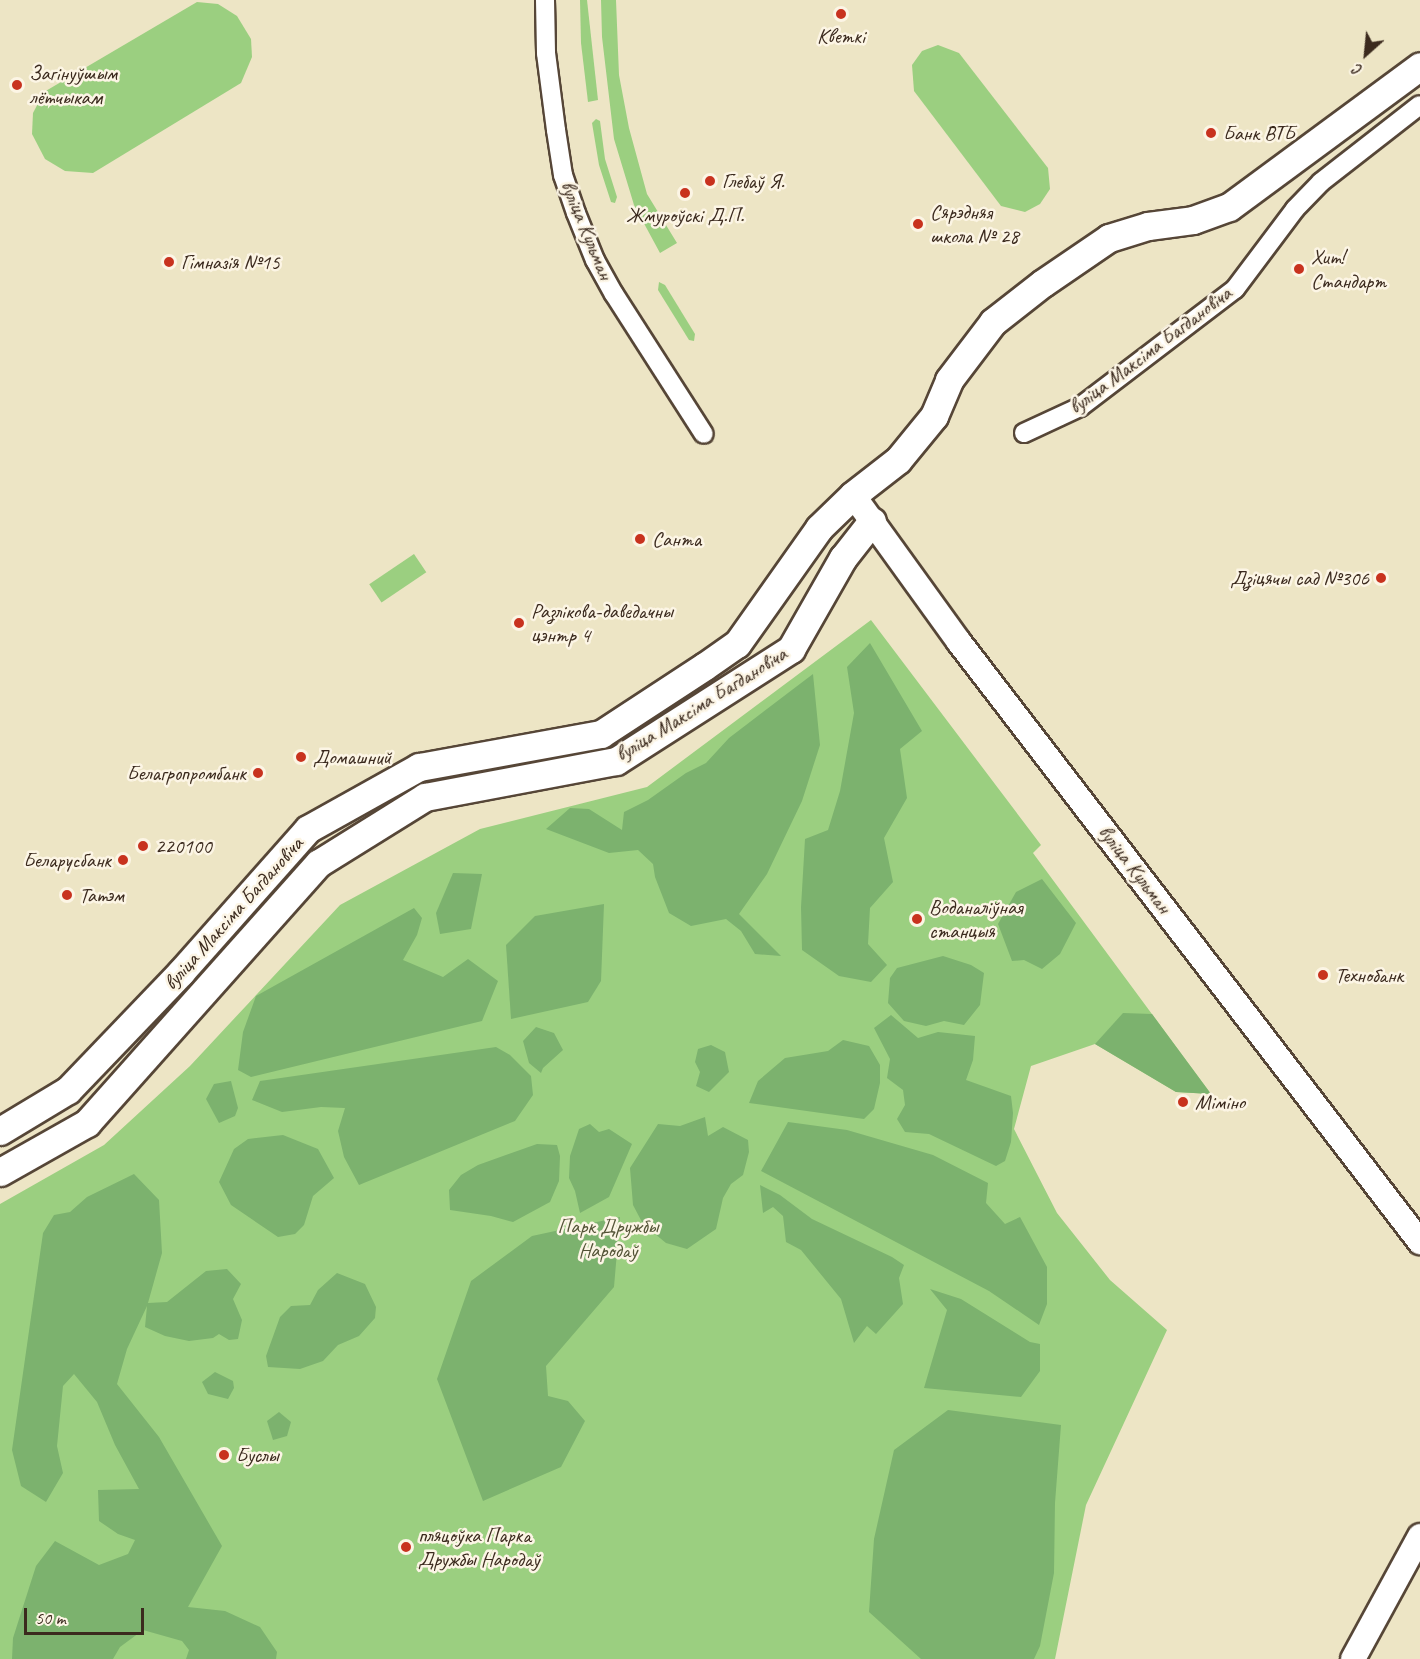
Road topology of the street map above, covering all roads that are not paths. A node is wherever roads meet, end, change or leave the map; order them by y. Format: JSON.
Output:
{"nodes":[{"id":1,"x":545,"y":0,"type":"edge"},
{"id":2,"x":1420,"y":66,"type":"edge"},
{"id":3,"x":1420,"y":105,"type":"edge"},
{"id":4,"x":704,"y":434,"type":"dead end"},
{"id":5,"x":1024,"y":434,"type":"dead end"},
{"id":6,"x":853,"y":495,"type":"junction"},
{"id":7,"x":872,"y":520,"type":"junction"},
{"id":8,"x":0,"y":1131,"type":"edge"},
{"id":9,"x":0,"y":1172,"type":"edge"},
{"id":10,"x":1420,"y":1242,"type":"edge"},
{"id":11,"x":1417,"y":1548,"type":"edge"},
{"id":12,"x":1353,"y":1659,"type":"edge"}],
"edges":[{"from":1,"to":4,"type":"street","name":"вуліца Кульман"},
{"from":2,"to":6,"type":"main road","name":"вуліца Максіма Багдановіча"},
{"from":3,"to":5,"type":"street","name":"вуліца Максіма Багдановіча"},
{"from":6,"to":7,"type":"main road","name":"вуліца Кульман"},
{"from":6,"to":8,"type":"main road","name":"вуліца Максіма Багдановіча"},
{"from":7,"to":9,"type":"main road","name":"вуліца Максіма Багдановіча"},
{"from":7,"to":10,"type":"main road","name":"вуліца Кульман"},
{"from":11,"to":12,"type":"main road"}]}
